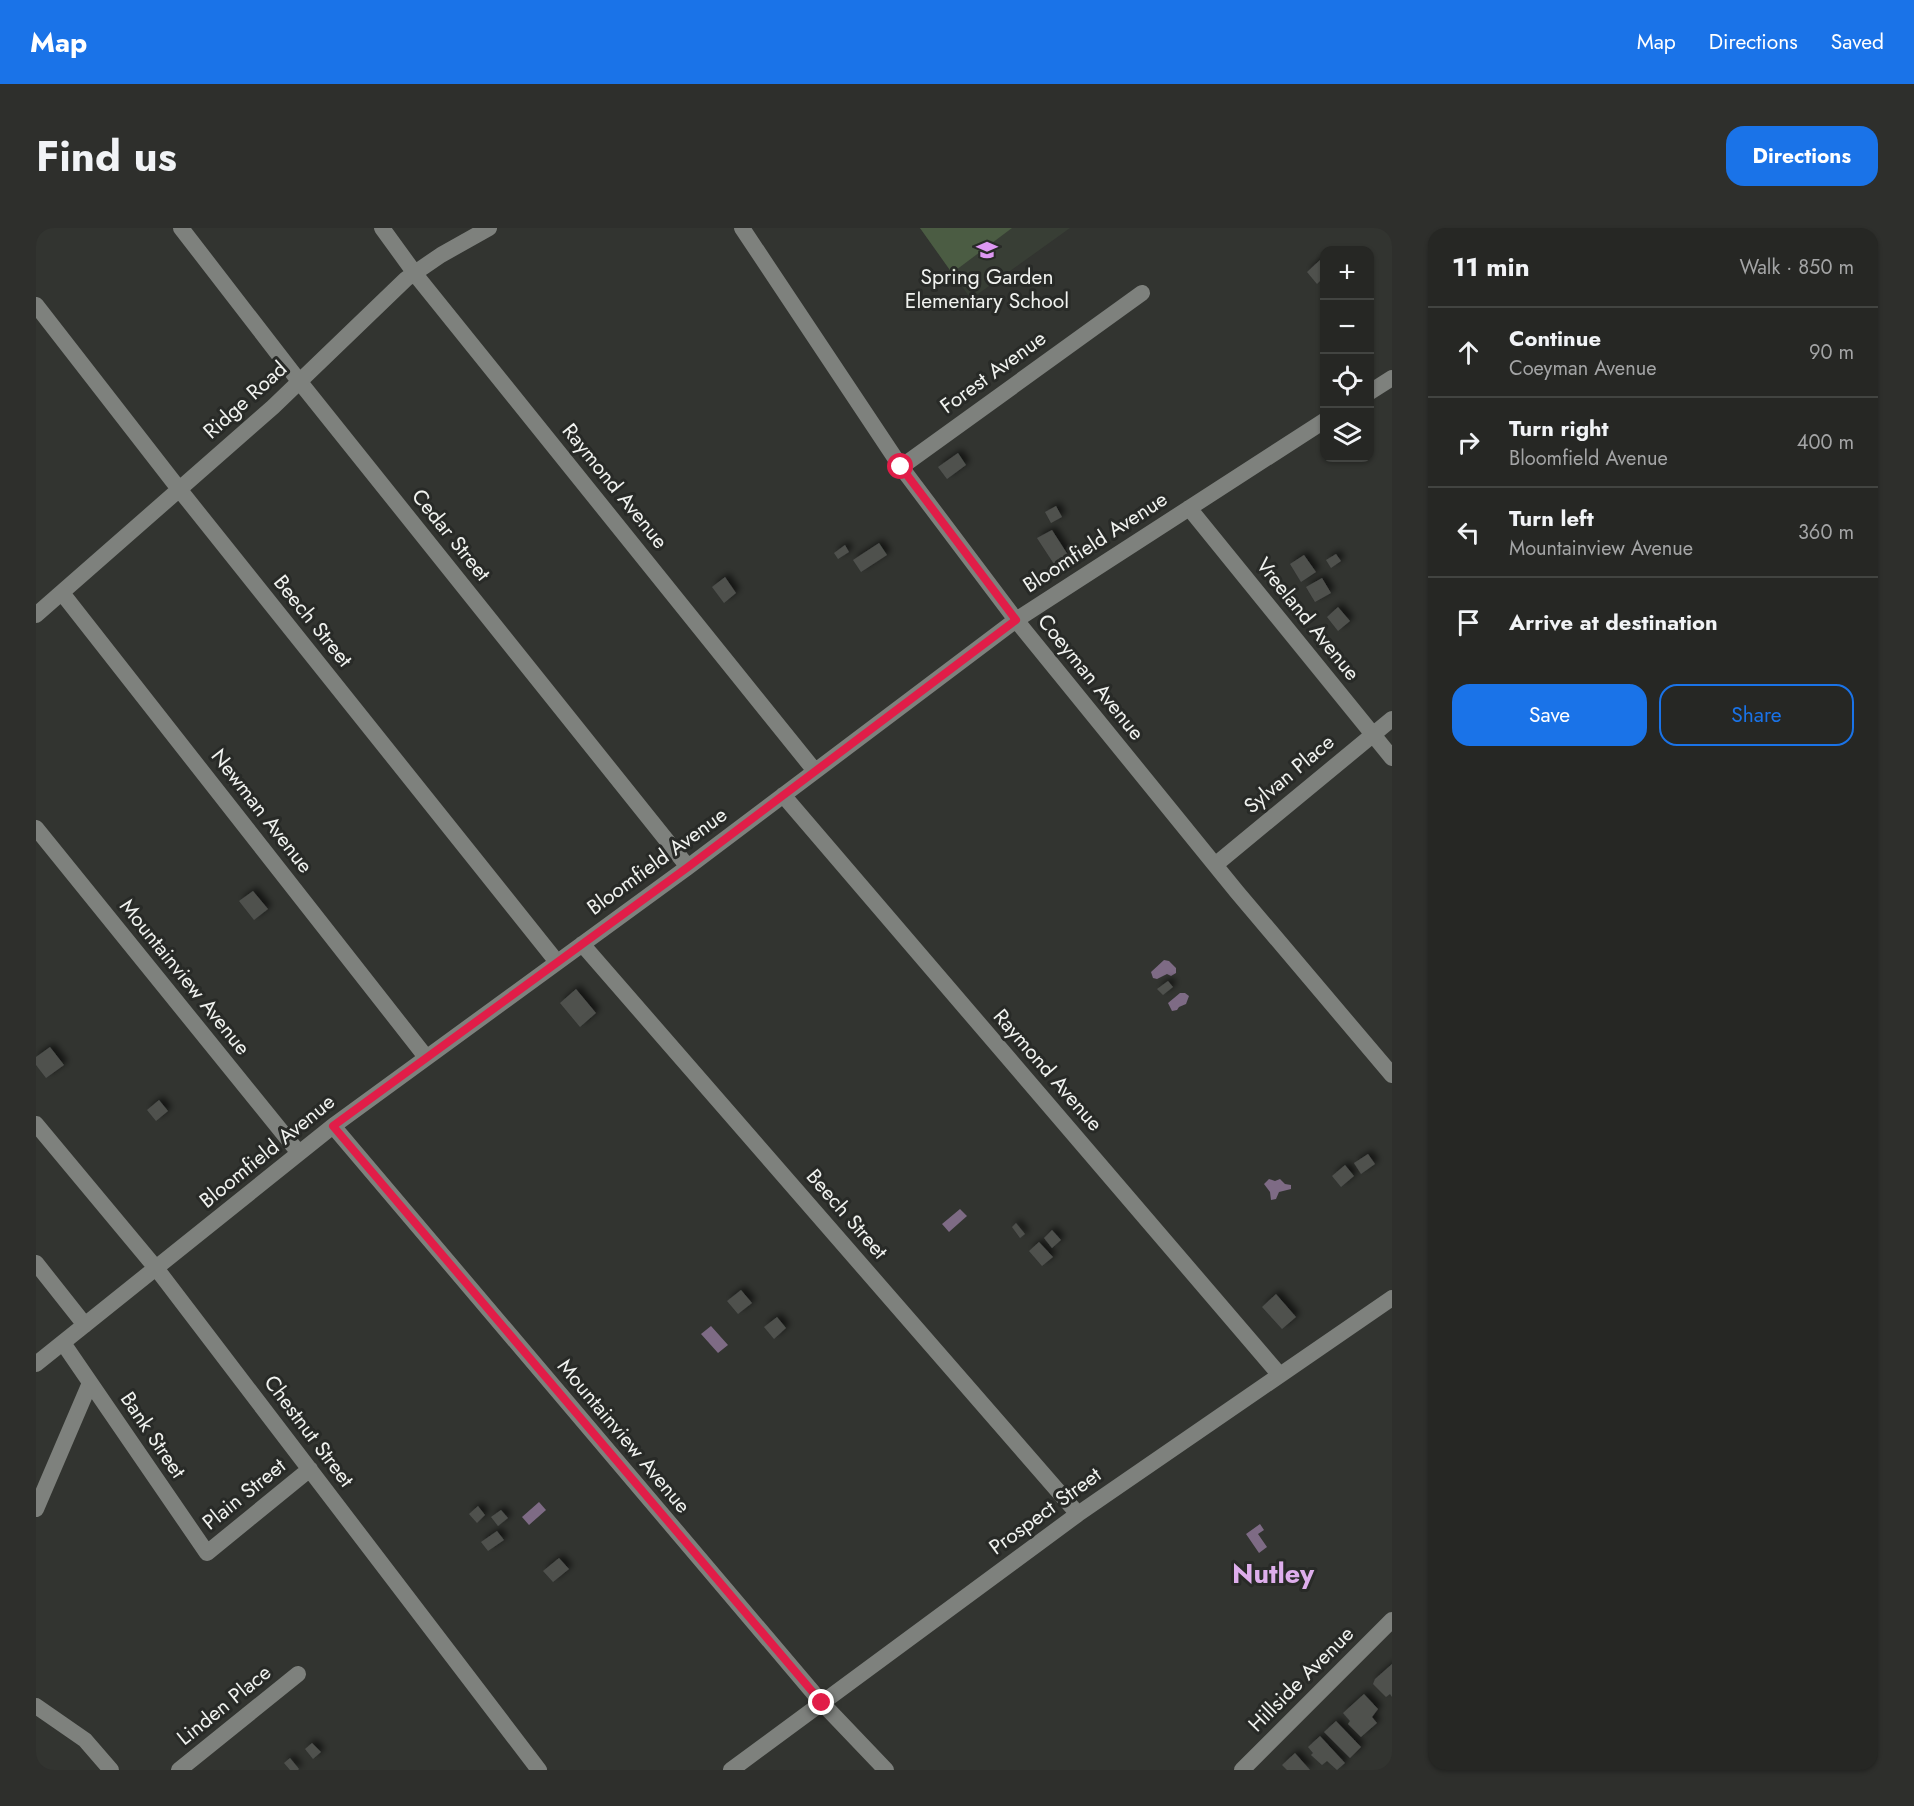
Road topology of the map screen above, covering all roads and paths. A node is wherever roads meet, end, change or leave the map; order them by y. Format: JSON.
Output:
{"nodes":[{"id":1,"x":181,"y":228,"type":"edge"},
{"id":2,"x":382,"y":228,"type":"edge"},
{"id":3,"x":489,"y":228,"type":"edge"},
{"id":4,"x":742,"y":228,"type":"edge"},
{"id":5,"x":414,"y":273,"type":"junction"},
{"id":6,"x":1142,"y":293,"type":"dead end"},
{"id":7,"x":36,"y":305,"type":"edge"},
{"id":8,"x":1392,"y":378,"type":"edge"},
{"id":9,"x":299,"y":381,"type":"junction"},
{"id":10,"x":1374,"y":389,"type":"edge"},
{"id":11,"x":1320,"y":424,"type":"edge"},
{"id":12,"x":901,"y":467,"type":"junction"},
{"id":13,"x":179,"y":489,"type":"junction"},
{"id":14,"x":1189,"y":508,"type":"junction"},
{"id":15,"x":62,"y":593,"type":"junction"},
{"id":16,"x":36,"y":615,"type":"edge"},
{"id":17,"x":1016,"y":620,"type":"junction"},
{"id":18,"x":1392,"y":719,"type":"edge"},
{"id":19,"x":1372,"y":735,"type":"junction"},
{"id":20,"x":1392,"y":758,"type":"edge"},
{"id":21,"x":815,"y":771,"type":"junction"},
{"id":22,"x":783,"y":795,"type":"junction"},
{"id":23,"x":36,"y":828,"type":"edge"},
{"id":24,"x":1215,"y":865,"type":"junction"},
{"id":25,"x":688,"y":867,"type":"junction"},
{"id":26,"x":582,"y":944,"type":"junction"},
{"id":27,"x":557,"y":962,"type":"junction"},
{"id":28,"x":426,"y":1057,"type":"junction"},
{"id":29,"x":1392,"y":1075,"type":"edge"},
{"id":30,"x":36,"y":1124,"type":"edge"},
{"id":31,"x":333,"y":1126,"type":"junction"},
{"id":32,"x":299,"y":1154,"type":"junction"},
{"id":33,"x":36,"y":1263,"type":"edge"},
{"id":34,"x":156,"y":1268,"type":"junction"},
{"id":35,"x":1392,"y":1298,"type":"edge"},
{"id":36,"x":85,"y":1325,"type":"junction"},
{"id":37,"x":63,"y":1343,"type":"junction"},
{"id":38,"x":36,"y":1364,"type":"edge"},
{"id":39,"x":1279,"y":1374,"type":"junction"},
{"id":40,"x":90,"y":1383,"type":"junction"},
{"id":41,"x":310,"y":1469,"type":"junction"},
{"id":42,"x":36,"y":1509,"type":"edge"},
{"id":43,"x":1078,"y":1514,"type":"junction"},
{"id":44,"x":207,"y":1553,"type":"joint"},
{"id":45,"x":1392,"y":1620,"type":"edge"},
{"id":46,"x":298,"y":1674,"type":"dead end"},
{"id":47,"x":822,"y":1703,"type":"junction"},
{"id":48,"x":36,"y":1706,"type":"edge"},
{"id":49,"x":111,"y":1770,"type":"edge"},
{"id":50,"x":179,"y":1770,"type":"edge"},
{"id":51,"x":539,"y":1770,"type":"edge"},
{"id":52,"x":731,"y":1770,"type":"edge"},
{"id":53,"x":886,"y":1770,"type":"edge"},
{"id":54,"x":1242,"y":1770,"type":"edge"}],
"edges":[{"from":1,"to":9,"type":"street","name":"Cedar Street"},
{"from":2,"to":5,"type":"street","name":"Raymond Avenue"},
{"from":3,"to":5,"type":"street","name":"Ridge Road"},
{"from":4,"to":12,"type":"street","name":"Coeyman Avenue"},
{"from":5,"to":9,"type":"street","name":"Ridge Road"},
{"from":5,"to":21,"type":"street","name":"Raymond Avenue"},
{"from":6,"to":12,"type":"street","name":"Forest Avenue"},
{"from":7,"to":13,"type":"street","name":"Beech Street"},
{"from":8,"to":10,"type":"street"},
{"from":9,"to":13,"type":"street","name":"Ridge Road"},
{"from":9,"to":25,"type":"street","name":"Cedar Street"},
{"from":11,"to":14,"type":"street","name":"Bloomfield Avenue"},
{"from":12,"to":17,"type":"street","name":"Coeyman Avenue"},
{"from":13,"to":15,"type":"street","name":"Ridge Road"},
{"from":13,"to":27,"type":"street","name":"Beech Street"},
{"from":14,"to":17,"type":"street","name":"Bloomfield Avenue"},
{"from":14,"to":19,"type":"street","name":"Vreeland Avenue"},
{"from":15,"to":16,"type":"street","name":"Ridge Road"},
{"from":15,"to":28,"type":"street","name":"Newman Avenue"},
{"from":17,"to":21,"type":"street","name":"Bloomfield Avenue"},
{"from":17,"to":24,"type":"street","name":"Coeyman Avenue"},
{"from":18,"to":19,"type":"street","name":"Sylvan Place"},
{"from":19,"to":20,"type":"street","name":"Vreeland Avenue"},
{"from":19,"to":24,"type":"street","name":"Sylvan Place"},
{"from":21,"to":22,"type":"street","name":"Bloomfield Avenue"},
{"from":22,"to":25,"type":"street","name":"Bloomfield Avenue"},
{"from":22,"to":39,"type":"street","name":"Raymond Avenue"},
{"from":23,"to":32,"type":"street","name":"Mountainview Avenue"},
{"from":24,"to":29,"type":"street","name":"Coeyman Avenue"},
{"from":25,"to":26,"type":"street","name":"Bloomfield Avenue"},
{"from":26,"to":27,"type":"street","name":"Bloomfield Avenue"},
{"from":26,"to":43,"type":"street","name":"Beech Street"},
{"from":27,"to":28,"type":"street","name":"Bloomfield Avenue"},
{"from":28,"to":31,"type":"street","name":"Bloomfield Avenue"},
{"from":30,"to":34,"type":"street","name":"Chestnut Street"},
{"from":31,"to":32,"type":"street","name":"Bloomfield Avenue"},
{"from":31,"to":47,"type":"street","name":"Mountainview Avenue"},
{"from":32,"to":34,"type":"street","name":"Bloomfield Avenue"},
{"from":33,"to":36,"type":"street"},
{"from":34,"to":36,"type":"street","name":"Bloomfield Avenue"},
{"from":34,"to":41,"type":"street","name":"Chestnut Street"},
{"from":35,"to":39,"type":"street","name":"Prospect Street"},
{"from":36,"to":37,"type":"street","name":"Bloomfield Avenue"},
{"from":37,"to":38,"type":"street","name":"Bloomfield Avenue"},
{"from":37,"to":40,"type":"street","name":"Bank Street"},
{"from":39,"to":43,"type":"street","name":"Prospect Street"},
{"from":40,"to":42,"type":"street"},
{"from":40,"to":44,"type":"street","name":"Bank Street"},
{"from":41,"to":44,"type":"street","name":"Plain Street"},
{"from":41,"to":51,"type":"street","name":"Chestnut Street"},
{"from":43,"to":47,"type":"street","name":"Prospect Street"},
{"from":45,"to":54,"type":"street","name":"Hillside Avenue"},
{"from":46,"to":50,"type":"street","name":"Linden Place"},
{"from":47,"to":52,"type":"street","name":"Prospect Street"},
{"from":47,"to":53,"type":"street","name":"Mountainview Avenue"},
{"from":48,"to":49,"type":"street"}]}
